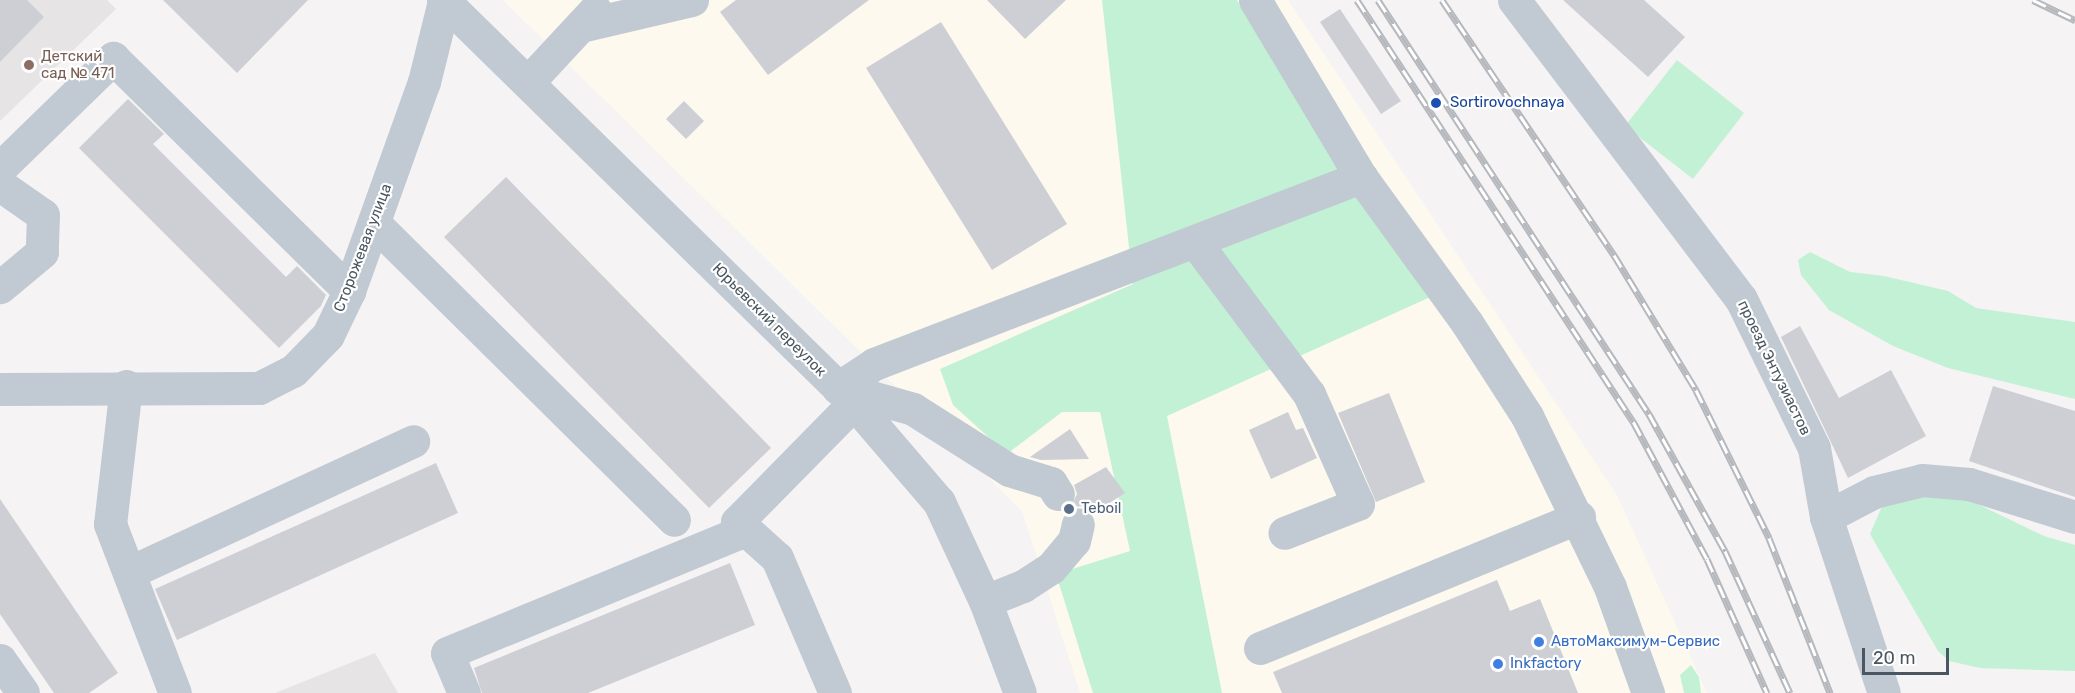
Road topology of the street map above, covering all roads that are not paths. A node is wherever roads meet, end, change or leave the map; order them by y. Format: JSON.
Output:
{"nodes":[{"id":1,"x":604,"y":0,"type":"edge"},
{"id":2,"x":692,"y":0,"type":"edge"},
{"id":3,"x":1255,"y":0,"type":"edge"},
{"id":4,"x":1514,"y":0,"type":"edge"},
{"id":5,"x":443,"y":1,"type":"edge"},
{"id":6,"x":580,"y":26,"type":"junction"},
{"id":7,"x":529,"y":81,"type":"junction"},
{"id":8,"x":0,"y":168,"type":"edge"},
{"id":9,"x":1361,"y":177,"type":"junction"},
{"id":10,"x":0,"y":185,"type":"edge"},
{"id":11,"x":374,"y":223,"type":"junction"},
{"id":12,"x":1196,"y":243,"type":"junction"},
{"id":13,"x":0,"y":287,"type":"edge"},
{"id":14,"x":349,"y":291,"type":"junction"},
{"id":15,"x":126,"y":386,"type":"junction"},
{"id":16,"x":0,"y":389,"type":"edge"},
{"id":17,"x":846,"y":396,"type":"junction"},
{"id":18,"x":413,"y":441,"type":"dead end"},
{"id":19,"x":1058,"y":494,"type":"dead end"},
{"id":20,"x":1579,"y":517,"type":"junction"},
{"id":21,"x":1826,"y":517,"type":"junction"},
{"id":22,"x":2075,"y":517,"type":"edge"},
{"id":23,"x":674,"y":520,"type":"dead end"},
{"id":24,"x":1078,"y":524,"type":"dead end"},
{"id":25,"x":746,"y":530,"type":"junction"},
{"id":26,"x":1284,"y":533,"type":"dead end"},
{"id":27,"x":130,"y":572,"type":"junction"},
{"id":28,"x":985,"y":601,"type":"junction"},
{"id":29,"x":1260,"y":648,"type":"dead end"},
{"id":30,"x":0,"y":660,"type":"edge"},
{"id":31,"x":826,"y":690,"type":"edge"},
{"id":32,"x":23,"y":693,"type":"edge"},
{"id":33,"x":175,"y":693,"type":"edge"},
{"id":34,"x":464,"y":693,"type":"edge"},
{"id":35,"x":1020,"y":693,"type":"edge"},
{"id":36,"x":1648,"y":693,"type":"edge"},
{"id":37,"x":1884,"y":693,"type":"edge"}],
"edges":[{"from":1,"to":6,"type":"street"},
{"from":2,"to":6,"type":"street"},
{"from":3,"to":9,"type":"street"},
{"from":4,"to":21,"type":"street","name":"проезд Энтузиастов"},
{"from":5,"to":7,"type":"street","name":"Юрьевский переулок"},
{"from":5,"to":11,"type":"street","name":"Сторожевая улица"},
{"from":6,"to":7,"type":"street"},
{"from":7,"to":17,"type":"street","name":"Юрьевский переулок"},
{"from":8,"to":14,"type":"street"},
{"from":9,"to":12,"type":"street"},
{"from":9,"to":20,"type":"street"},
{"from":10,"to":13,"type":"street"},
{"from":11,"to":14,"type":"street","name":"Сторожевая улица"},
{"from":11,"to":23,"type":"street"},
{"from":12,"to":17,"type":"street"},
{"from":12,"to":26,"type":"street"},
{"from":14,"to":15,"type":"street","name":"Сторожевая улица"},
{"from":15,"to":16,"type":"street","name":"Сторожевая улица"},
{"from":15,"to":27,"type":"street"},
{"from":17,"to":19,"type":"street"},
{"from":17,"to":25,"type":"street"},
{"from":17,"to":28,"type":"street","name":"Юрьевский переулок"},
{"from":18,"to":27,"type":"street"},
{"from":20,"to":29,"type":"street"},
{"from":20,"to":36,"type":"street"},
{"from":21,"to":22,"type":"street"},
{"from":21,"to":37,"type":"street","name":"проезд Энтузиастов"},
{"from":24,"to":28,"type":"street"},
{"from":25,"to":31,"type":"street"},
{"from":25,"to":34,"type":"street"},
{"from":27,"to":33,"type":"street"},
{"from":28,"to":35,"type":"street","name":"Юрьевский переулок"},
{"from":30,"to":32,"type":"street"}]}
